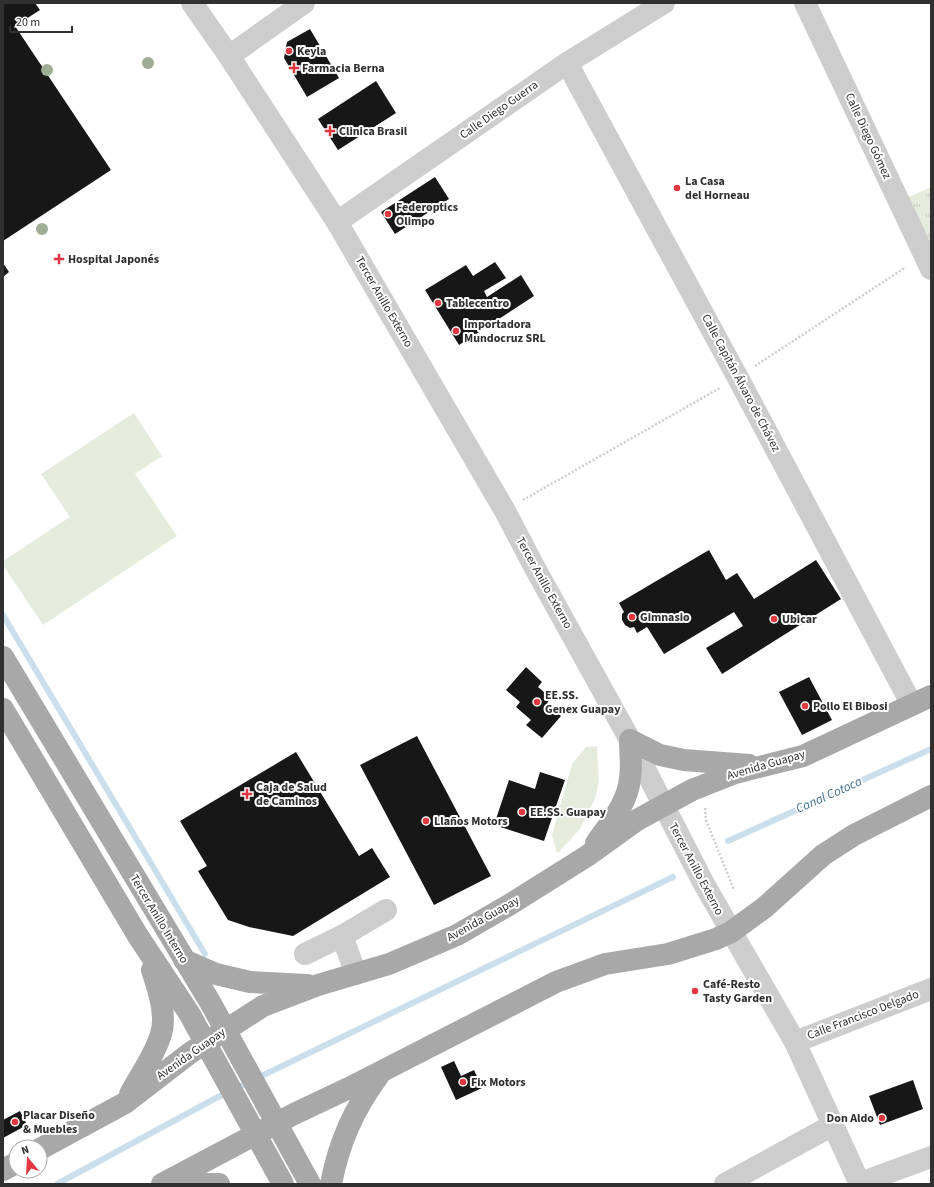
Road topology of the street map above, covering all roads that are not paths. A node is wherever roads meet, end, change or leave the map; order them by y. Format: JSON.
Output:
{"nodes":[{"id":1,"x":192,"y":3,"type":"edge"},
{"id":2,"x":304,"y":3,"type":"edge"},
{"id":3,"x":664,"y":3,"type":"edge"},
{"id":4,"x":805,"y":3,"type":"edge"},
{"id":5,"x":229,"y":56,"type":"junction"},
{"id":6,"x":567,"y":63,"type":"junction"},
{"id":7,"x":337,"y":222,"type":"junction"},
{"id":8,"x":931,"y":269,"type":"edge"},
{"id":9,"x":3,"y":657,"type":"edge"},
{"id":10,"x":922,"y":700,"type":"edge"},
{"id":11,"x":6,"y":718,"type":"edge"},
{"id":12,"x":630,"y":740,"type":"junction"},
{"id":13,"x":762,"y":766,"type":"junction"},
{"id":14,"x":931,"y":796,"type":"edge"},
{"id":15,"x":663,"y":806,"type":"junction"},
{"id":16,"x":587,"y":856,"type":"junction"},
{"id":17,"x":146,"y":897,"type":"junction"},
{"id":18,"x":386,"y":910,"type":"dead end"},
{"id":19,"x":731,"y":932,"type":"junction"},
{"id":20,"x":138,"y":936,"type":"junction"},
{"id":21,"x":342,"y":936,"type":"junction"},
{"id":22,"x":305,"y":954,"type":"dead end"},
{"id":23,"x":184,"y":960,"type":"junction"},
{"id":24,"x":356,"y":974,"type":"junction"},
{"id":25,"x":318,"y":985,"type":"junction"},
{"id":26,"x":931,"y":989,"type":"edge"},
{"id":27,"x":226,"y":1029,"type":"junction"},
{"id":28,"x":205,"y":1042,"type":"junction"},
{"id":29,"x":795,"y":1042,"type":"junction"},
{"id":30,"x":382,"y":1071,"type":"junction"},
{"id":31,"x":125,"y":1103,"type":"junction"},
{"id":32,"x":273,"y":1115,"type":"junction"},
{"id":33,"x":833,"y":1125,"type":"junction"},
{"id":34,"x":251,"y":1126,"type":"junction"},
{"id":35,"x":48,"y":1146,"type":"edge"},
{"id":36,"x":931,"y":1157,"type":"edge"},
{"id":37,"x":860,"y":1183,"type":"edge"},
{"id":38,"x":162,"y":1184,"type":"edge"},
{"id":39,"x":189,"y":1184,"type":"edge"},
{"id":40,"x":219,"y":1184,"type":"edge"},
{"id":41,"x":283,"y":1184,"type":"edge"},
{"id":42,"x":310,"y":1184,"type":"edge"},
{"id":43,"x":331,"y":1184,"type":"edge"},
{"id":44,"x":725,"y":1184,"type":"edge"}],
"edges":[{"from":1,"to":5,"type":"street","name":"Tercer Anillo Externo"},
{"from":2,"to":5,"type":"street"},
{"from":3,"to":6,"type":"street","name":"Calle Diego Guerra"},
{"from":4,"to":8,"type":"street","name":"Calle Diego Gómez"},
{"from":5,"to":7,"type":"street","name":"Tercer Anillo Externo"},
{"from":6,"to":7,"type":"street","name":"Calle Diego Guerra"},
{"from":6,"to":10,"type":"street","name":"Calle Capitán Álvaro de Chávez"},
{"from":7,"to":12,"type":"street","name":"Tercer Anillo Externo"},
{"from":9,"to":17,"type":"main road","name":"Tercer Anillo Interno"},
{"from":10,"to":13,"type":"main road","name":"Avenida Guapay"},
{"from":11,"to":17,"type":"main road"},
{"from":11,"to":20,"type":"main road","name":"Tercer Anillo Interno"},
{"from":12,"to":13,"type":"main road"},
{"from":12,"to":15,"type":"street","name":"Tercer Anillo Externo"},
{"from":12,"to":16,"type":"main road"},
{"from":13,"to":15,"type":"main road","name":"Avenida Guapay"},
{"from":14,"to":19,"type":"main road"},
{"from":15,"to":16,"type":"main road","name":"Avenida Guapay"},
{"from":15,"to":19,"type":"street","name":"Tercer Anillo Externo"},
{"from":16,"to":24,"type":"main road","name":"Avenida Guapay"},
{"from":17,"to":23,"type":"main road","name":"Tercer Anillo Interno"},
{"from":18,"to":21,"type":"street"},
{"from":19,"to":29,"type":"street","name":"Tercer Anillo Externo"},
{"from":19,"to":30,"type":"main road"},
{"from":20,"to":28,"type":"main road","name":"Tercer Anillo Interno"},
{"from":20,"to":31,"type":"main road"},
{"from":21,"to":22,"type":"street"},
{"from":21,"to":24,"type":"street"},
{"from":23,"to":25,"type":"main road"},
{"from":23,"to":27,"type":"main road","name":"Tercer Anillo Interno"},
{"from":24,"to":25,"type":"main road","name":"Avenida Guapay"},
{"from":25,"to":27,"type":"main road","name":"Avenida Guapay"},
{"from":26,"to":29,"type":"street","name":"Calle Francisco Delgado"},
{"from":27,"to":28,"type":"main road","name":"Avenida Guapay"},
{"from":27,"to":32,"type":"main road","name":"Tercer Anillo Interno"},
{"from":28,"to":31,"type":"main road","name":"Avenida Guapay"},
{"from":28,"to":34,"type":"main road","name":"Tercer Anillo Interno"},
{"from":29,"to":33,"type":"street","name":"Tercer Anillo Externo"},
{"from":30,"to":32,"type":"main road"},
{"from":30,"to":43,"type":"main road"},
{"from":31,"to":35,"type":"main road","name":"Avenida Guapay"},
{"from":32,"to":34,"type":"main road"},
{"from":32,"to":42,"type":"main road","name":"Tercer Anillo Interno"},
{"from":33,"to":37,"type":"street","name":"Tercer Anillo Externo"},
{"from":33,"to":44,"type":"street"},
{"from":34,"to":38,"type":"main road"},
{"from":34,"to":41,"type":"main road","name":"Tercer Anillo Interno"},
{"from":36,"to":37,"type":"street"},
{"from":39,"to":40,"type":"main road"}]}
